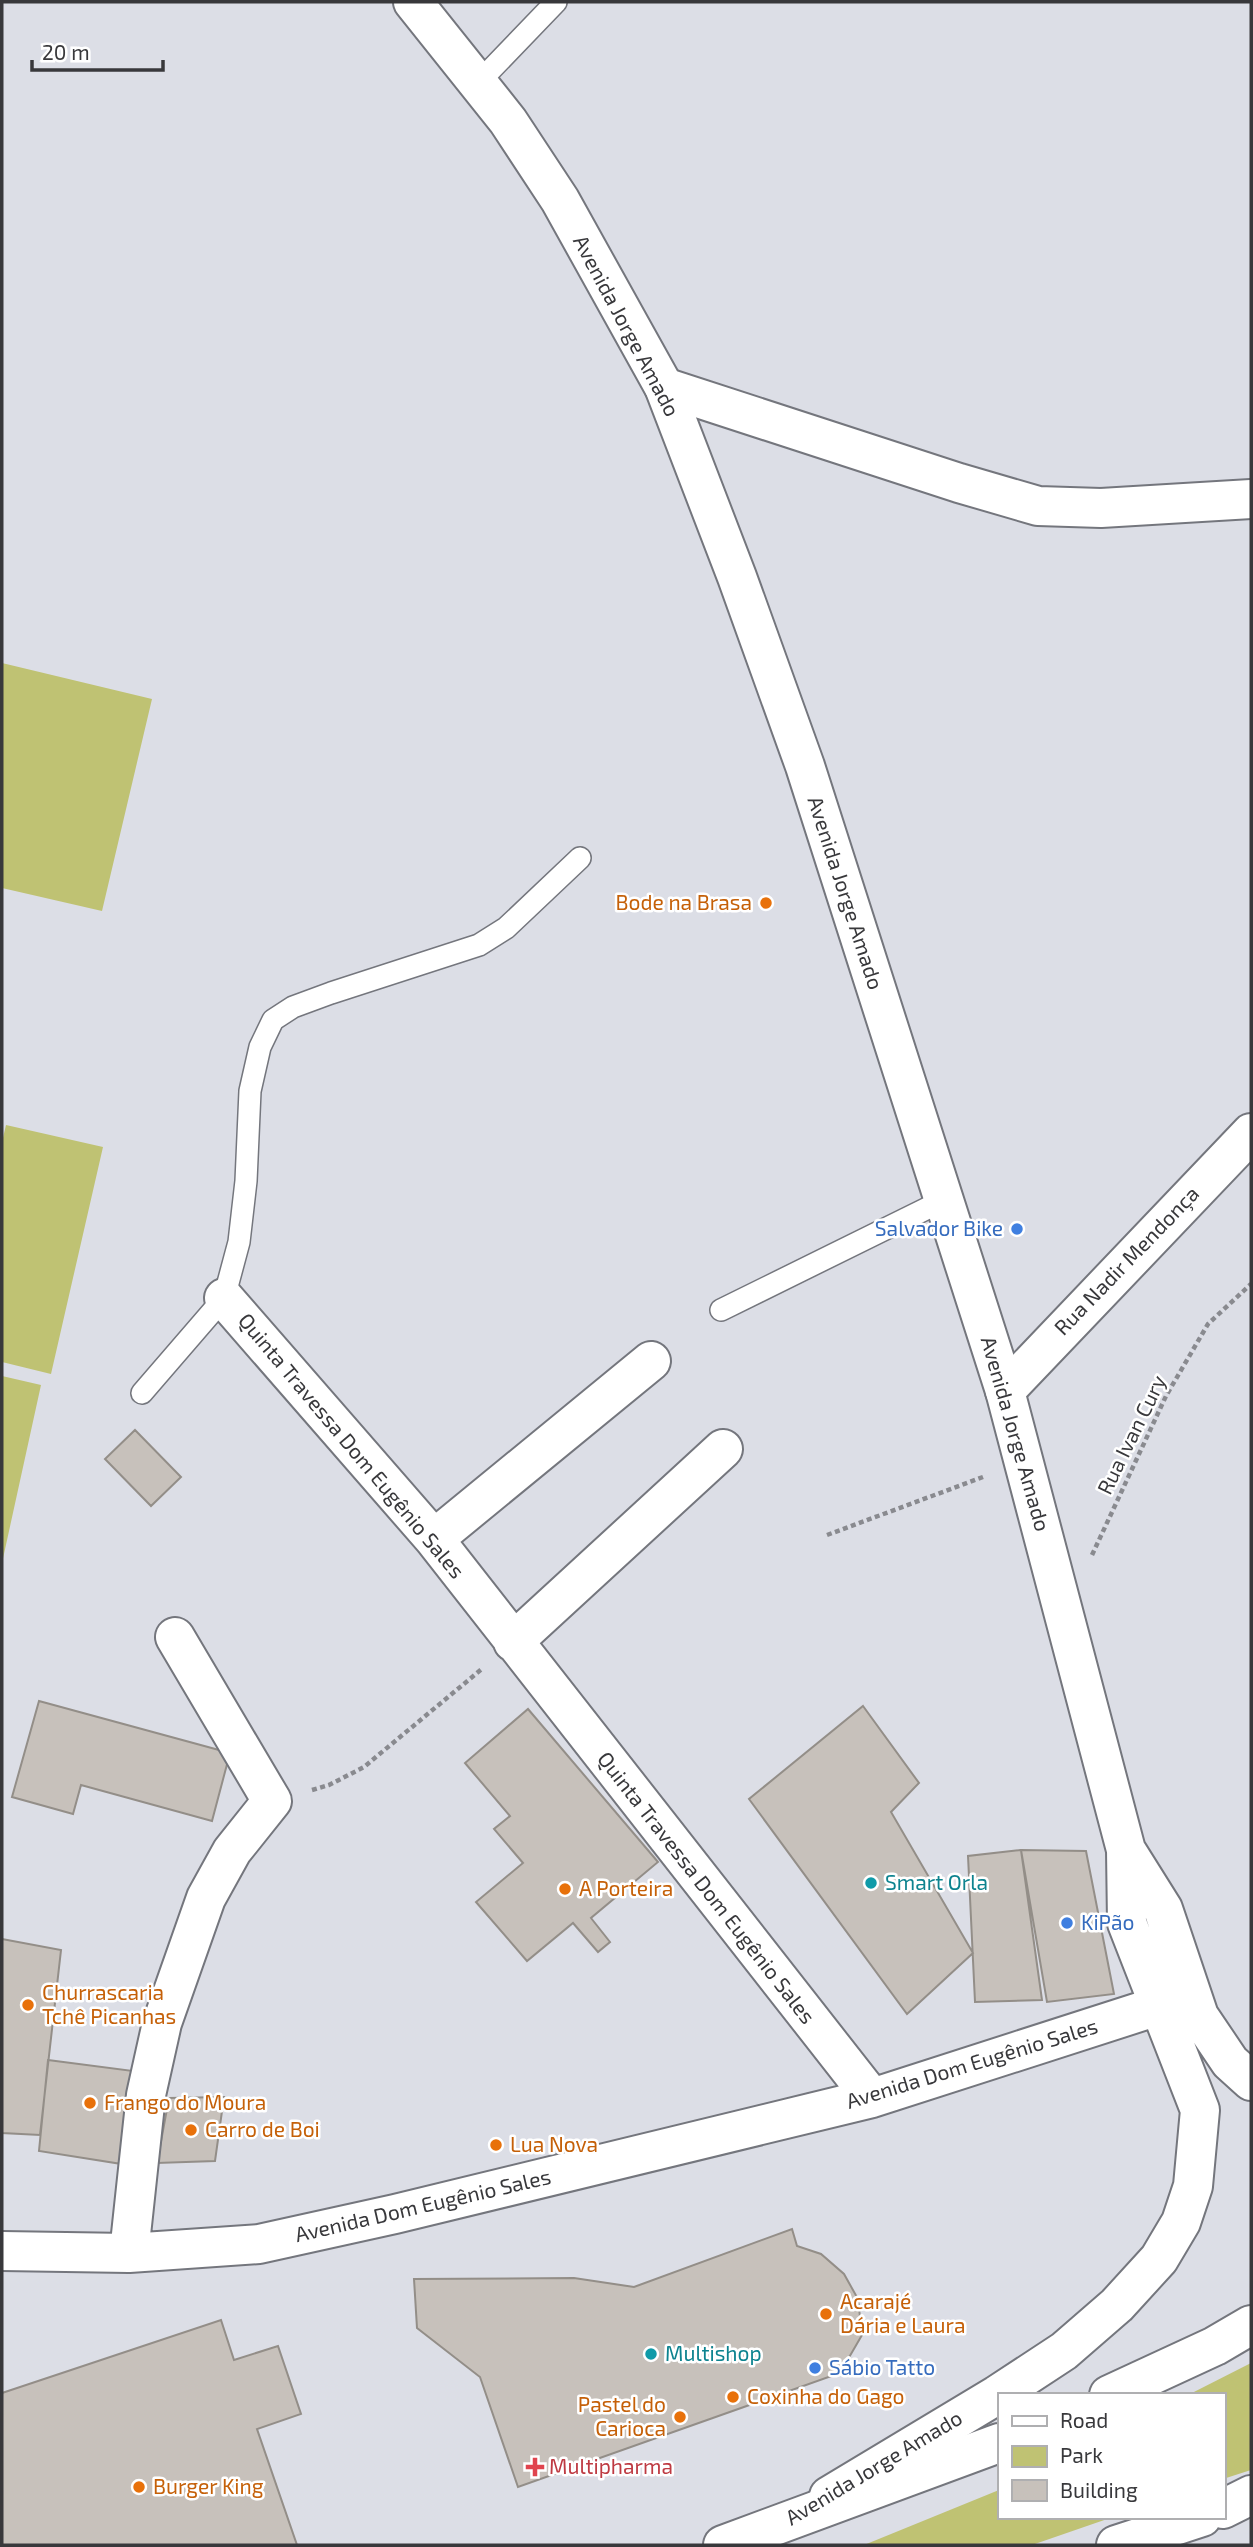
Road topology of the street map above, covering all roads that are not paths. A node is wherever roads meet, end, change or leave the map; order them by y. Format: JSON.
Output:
{"nodes":[{"id":1,"x":413,"y":2,"type":"edge"},
{"id":2,"x":556,"y":2,"type":"edge"},
{"id":3,"x":478,"y":83,"type":"junction"},
{"id":4,"x":664,"y":387,"type":"junction"},
{"id":5,"x":1251,"y":499,"type":"edge"},
{"id":6,"x":580,"y":858,"type":"dead end"},
{"id":7,"x":1251,"y":1133,"type":"edge"},
{"id":8,"x":944,"y":1200,"type":"junction"},
{"id":9,"x":224,"y":1298,"type":"junction"},
{"id":10,"x":721,"y":1310,"type":"dead end"},
{"id":11,"x":651,"y":1362,"type":"dead end"},
{"id":12,"x":1005,"y":1391,"type":"junction"},
{"id":13,"x":142,"y":1393,"type":"dead end"},
{"id":14,"x":723,"y":1449,"type":"dead end"},
{"id":15,"x":434,"y":1539,"type":"junction"},
{"id":16,"x":174,"y":1637,"type":"dead end"},
{"id":17,"x":513,"y":1642,"type":"junction"},
{"id":18,"x":1126,"y":1850,"type":"junction"},
{"id":19,"x":1158,"y":2006,"type":"junction"},
{"id":20,"x":1251,"y":2081,"type":"edge"},
{"id":21,"x":872,"y":2098,"type":"junction"},
{"id":22,"x":2,"y":2251,"type":"edge"},
{"id":23,"x":129,"y":2253,"type":"junction"},
{"id":24,"x":1251,"y":2325,"type":"edge"},
{"id":25,"x":1251,"y":2332,"type":"edge"},
{"id":26,"x":1215,"y":2346,"type":"junction"},
{"id":27,"x":1000,"y":2393,"type":"edge"},
{"id":28,"x":1113,"y":2393,"type":"edge"},
{"id":29,"x":998,"y":2394,"type":"edge"},
{"id":30,"x":998,"y":2443,"type":"edge"},
{"id":31,"x":1251,"y":2495,"type":"edge"},
{"id":32,"x":1251,"y":2502,"type":"edge"},
{"id":33,"x":1225,"y":2509,"type":"edge"},
{"id":34,"x":1225,"y":2509,"type":"edge"},
{"id":35,"x":1196,"y":2519,"type":"edge"},
{"id":36,"x":776,"y":2527,"type":"junction"},
{"id":37,"x":723,"y":2545,"type":"edge"},
{"id":38,"x":1116,"y":2545,"type":"edge"}],
"edges":[{"from":1,"to":3,"type":"street","name":"Avenida Jorge Amado"},
{"from":2,"to":3,"type":"lane"},
{"from":3,"to":4,"type":"street","name":"Avenida Jorge Amado"},
{"from":4,"to":5,"type":"street"},
{"from":4,"to":8,"type":"street","name":"Avenida Jorge Amado"},
{"from":6,"to":9,"type":"lane","name":"Quinta Travessa Dom Eugênio Sales"},
{"from":7,"to":12,"type":"street","name":"Rua Nadir Mendonça"},
{"from":8,"to":10,"type":"lane"},
{"from":8,"to":12,"type":"street","name":"Avenida Jorge Amado"},
{"from":9,"to":13,"type":"lane"},
{"from":9,"to":15,"type":"street","name":"Quinta Travessa Dom Eugênio Sales"},
{"from":11,"to":15,"type":"street"},
{"from":12,"to":18,"type":"street","name":"Avenida Jorge Amado"},
{"from":14,"to":17,"type":"street"},
{"from":15,"to":17,"type":"street","name":"Quinta Travessa Dom Eugênio Sales"},
{"from":16,"to":23,"type":"street"},
{"from":17,"to":21,"type":"street","name":"Quinta Travessa Dom Eugênio Sales"},
{"from":18,"to":19,"type":"street","name":"Avenida Jorge Amado"},
{"from":18,"to":20,"type":"street","name":"Avenida Jorge Amado"},
{"from":19,"to":21,"type":"street","name":"Avenida Dom Eugênio Sales"},
{"from":19,"to":27,"type":"street","name":"Avenida Jorge Amado"},
{"from":21,"to":23,"type":"street","name":"Avenida Dom Eugênio Sales"},
{"from":22,"to":23,"type":"street","name":"Avenida Dom Eugênio Sales"},
{"from":24,"to":26,"type":"street"},
{"from":25,"to":26,"type":"street"},
{"from":26,"to":28,"type":"street"},
{"from":29,"to":36,"type":"street","name":"Avenida Jorge Amado"},
{"from":30,"to":36,"type":"street"},
{"from":31,"to":33,"type":"street"},
{"from":32,"to":34,"type":"street"},
{"from":35,"to":38,"type":"street"},
{"from":36,"to":37,"type":"street"}]}
